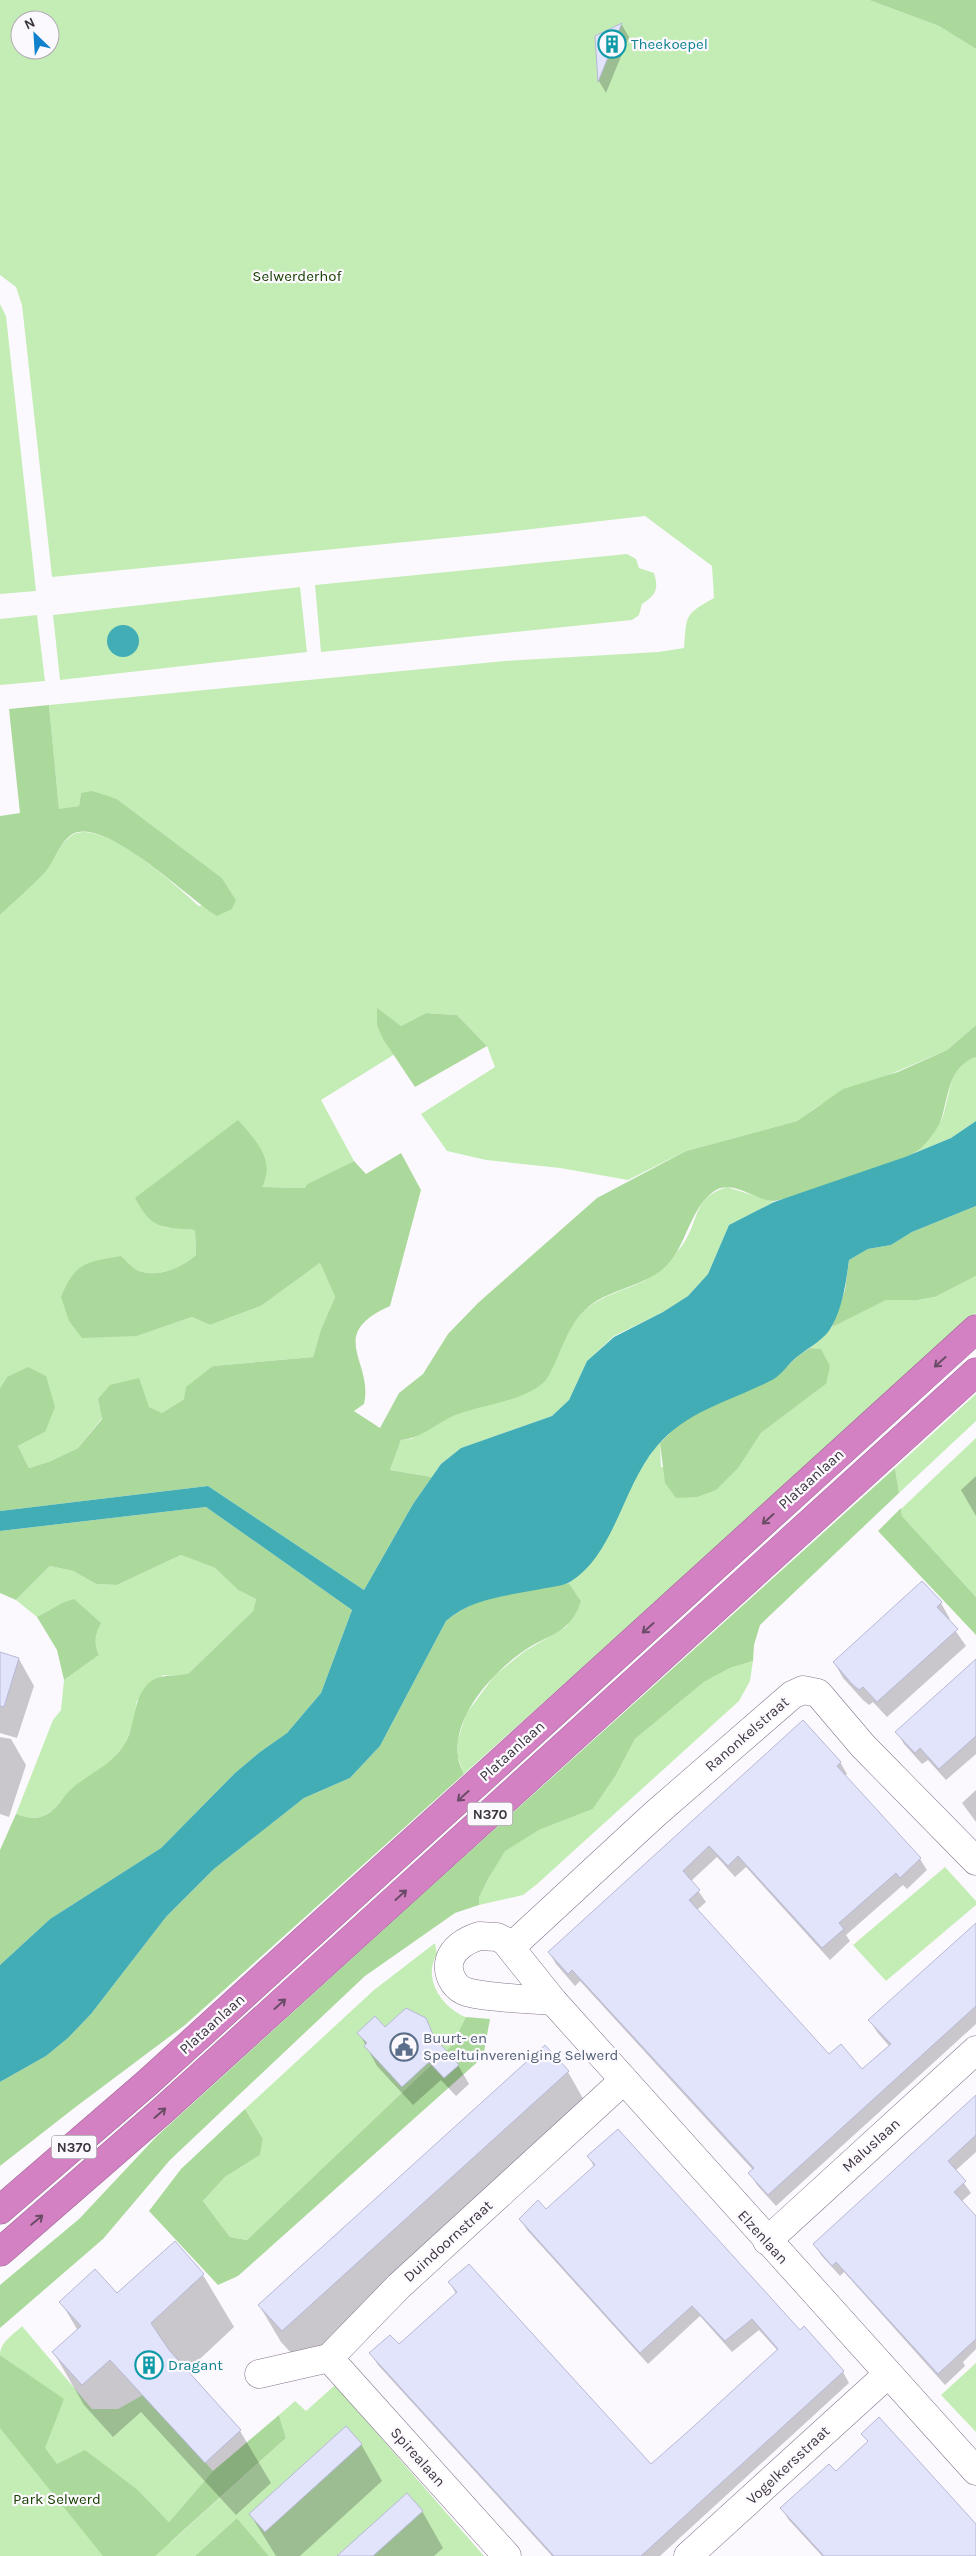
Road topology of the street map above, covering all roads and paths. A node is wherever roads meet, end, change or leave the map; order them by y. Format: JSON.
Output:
{"nodes":[{"id":1,"x":976,"y":1329,"type":"edge"},
{"id":2,"x":976,"y":1372,"type":"edge"},
{"id":3,"x":976,"y":1861,"type":"edge"},
{"id":4,"x":511,"y":1947,"type":"junction"},
{"id":5,"x":552,"y":2001,"type":"junction"},
{"id":6,"x":976,"y":2050,"type":"edge"},
{"id":7,"x":624,"y":2080,"type":"junction"},
{"id":8,"x":0,"y":2210,"type":"edge"},
{"id":9,"x":767,"y":2241,"type":"junction"},
{"id":10,"x":0,"y":2252,"type":"edge"},
{"id":11,"x":330,"y":2358,"type":"junction"},
{"id":12,"x":259,"y":2374,"type":"dead end"},
{"id":13,"x":888,"y":2374,"type":"junction"},
{"id":14,"x":976,"y":2471,"type":"edge"},
{"id":15,"x":507,"y":2556,"type":"edge"},
{"id":16,"x":688,"y":2556,"type":"edge"}],
"edges":[{"from":1,"to":8,"type":"highway","name":"Plataanlaan","number":"N370","one_way":true},
{"from":10,"to":2,"type":"highway","name":"Plataanlaan","number":"N370","one_way":true},
{"from":3,"to":4,"type":"street","name":"Ranonkelstraat"},
{"from":4,"to":5,"type":"street","name":"Elzenlaan"},
{"from":4,"to":5,"type":"street","name":"Elzenlaan"},
{"from":5,"to":7,"type":"street","name":"Elzenlaan"},
{"from":6,"to":9,"type":"street","name":"Maluslaan"},
{"from":7,"to":9,"type":"street","name":"Elzenlaan"},
{"from":7,"to":11,"type":"street","name":"Duindoornstraat"},
{"from":9,"to":13,"type":"street","name":"Elzenlaan"},
{"from":11,"to":12,"type":"street"},
{"from":11,"to":15,"type":"street","name":"Spirealaan"},
{"from":13,"to":14,"type":"street","name":"Elzenlaan"},
{"from":13,"to":16,"type":"street","name":"Vogelkersstraat"}]}
